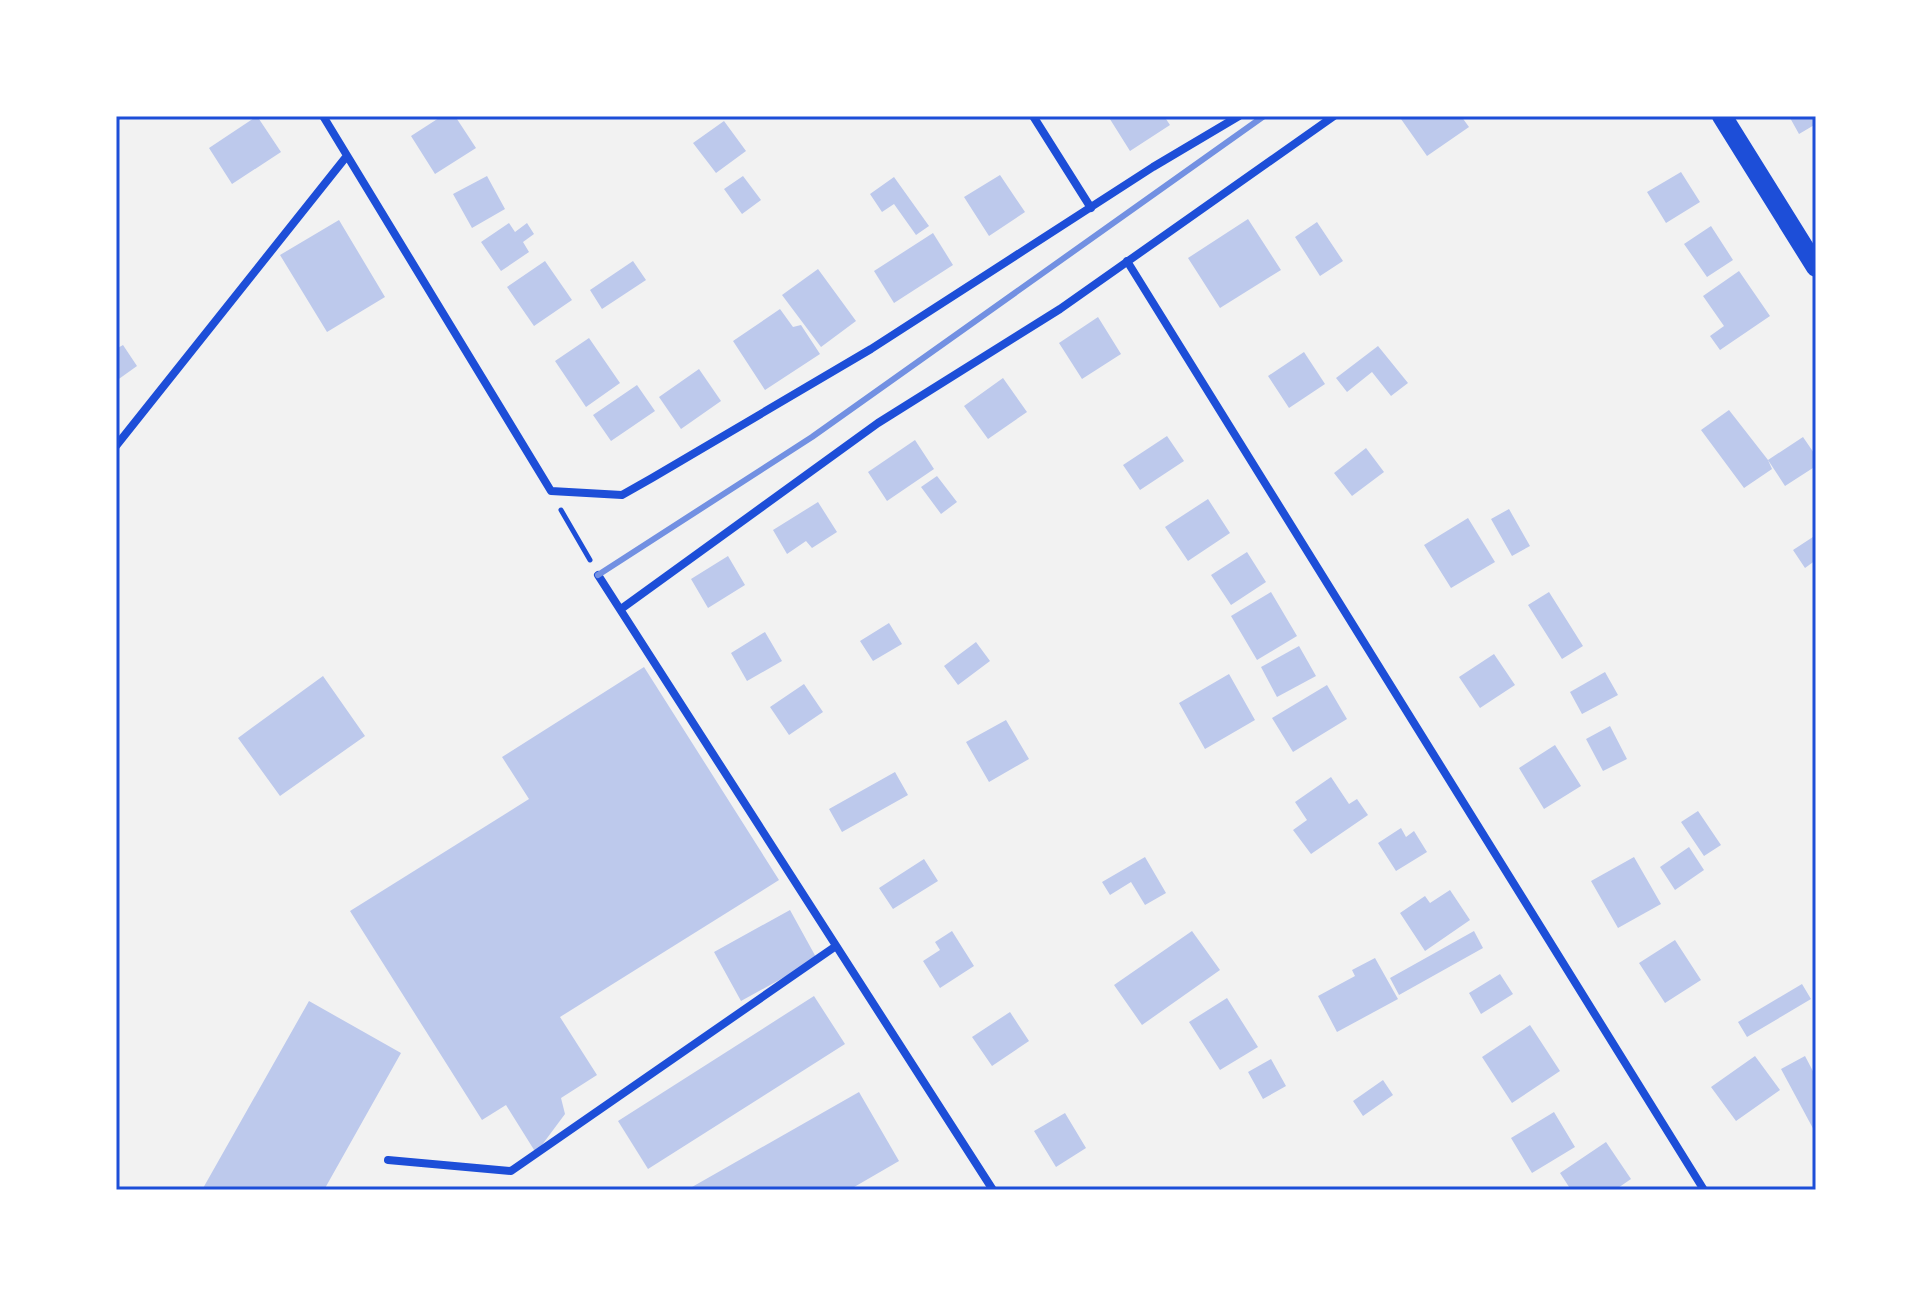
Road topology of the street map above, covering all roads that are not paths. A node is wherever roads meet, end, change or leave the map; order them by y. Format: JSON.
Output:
{"nodes":[{"id":1,"x":323,"y":116,"type":"edge"},
{"id":2,"x":1033,"y":116,"type":"edge"},
{"id":3,"x":1239,"y":116,"type":"edge"},
{"id":4,"x":1334,"y":116,"type":"edge"},
{"id":5,"x":1722,"y":116,"type":"edge"},
{"id":6,"x":346,"y":157,"type":"junction"},
{"id":7,"x":1091,"y":208,"type":"junction"},
{"id":8,"x":1127,"y":261,"type":"junction"},
{"id":9,"x":1816,"y":267,"type":"edge"},
{"id":10,"x":116,"y":446,"type":"edge"},
{"id":11,"x":598,"y":575,"type":"road end"},
{"id":12,"x":621,"y":609,"type":"junction"},
{"id":13,"x":836,"y":946,"type":"junction"},
{"id":14,"x":388,"y":1160,"type":"dead end"},
{"id":15,"x":993,"y":1190,"type":"edge"},
{"id":16,"x":1704,"y":1190,"type":"edge"}],
"edges":[{"from":1,"to":6,"type":"street"},
{"from":2,"to":7,"type":"street"},
{"from":3,"to":7,"type":"street"},
{"from":4,"to":8,"type":"street"},
{"from":5,"to":9,"type":"main road"},
{"from":6,"to":7,"type":"street"},
{"from":6,"to":10,"type":"street"},
{"from":8,"to":12,"type":"street"},
{"from":8,"to":16,"type":"street"},
{"from":11,"to":12,"type":"street"},
{"from":12,"to":13,"type":"street"},
{"from":13,"to":14,"type":"street"},
{"from":13,"to":15,"type":"street"}]}
